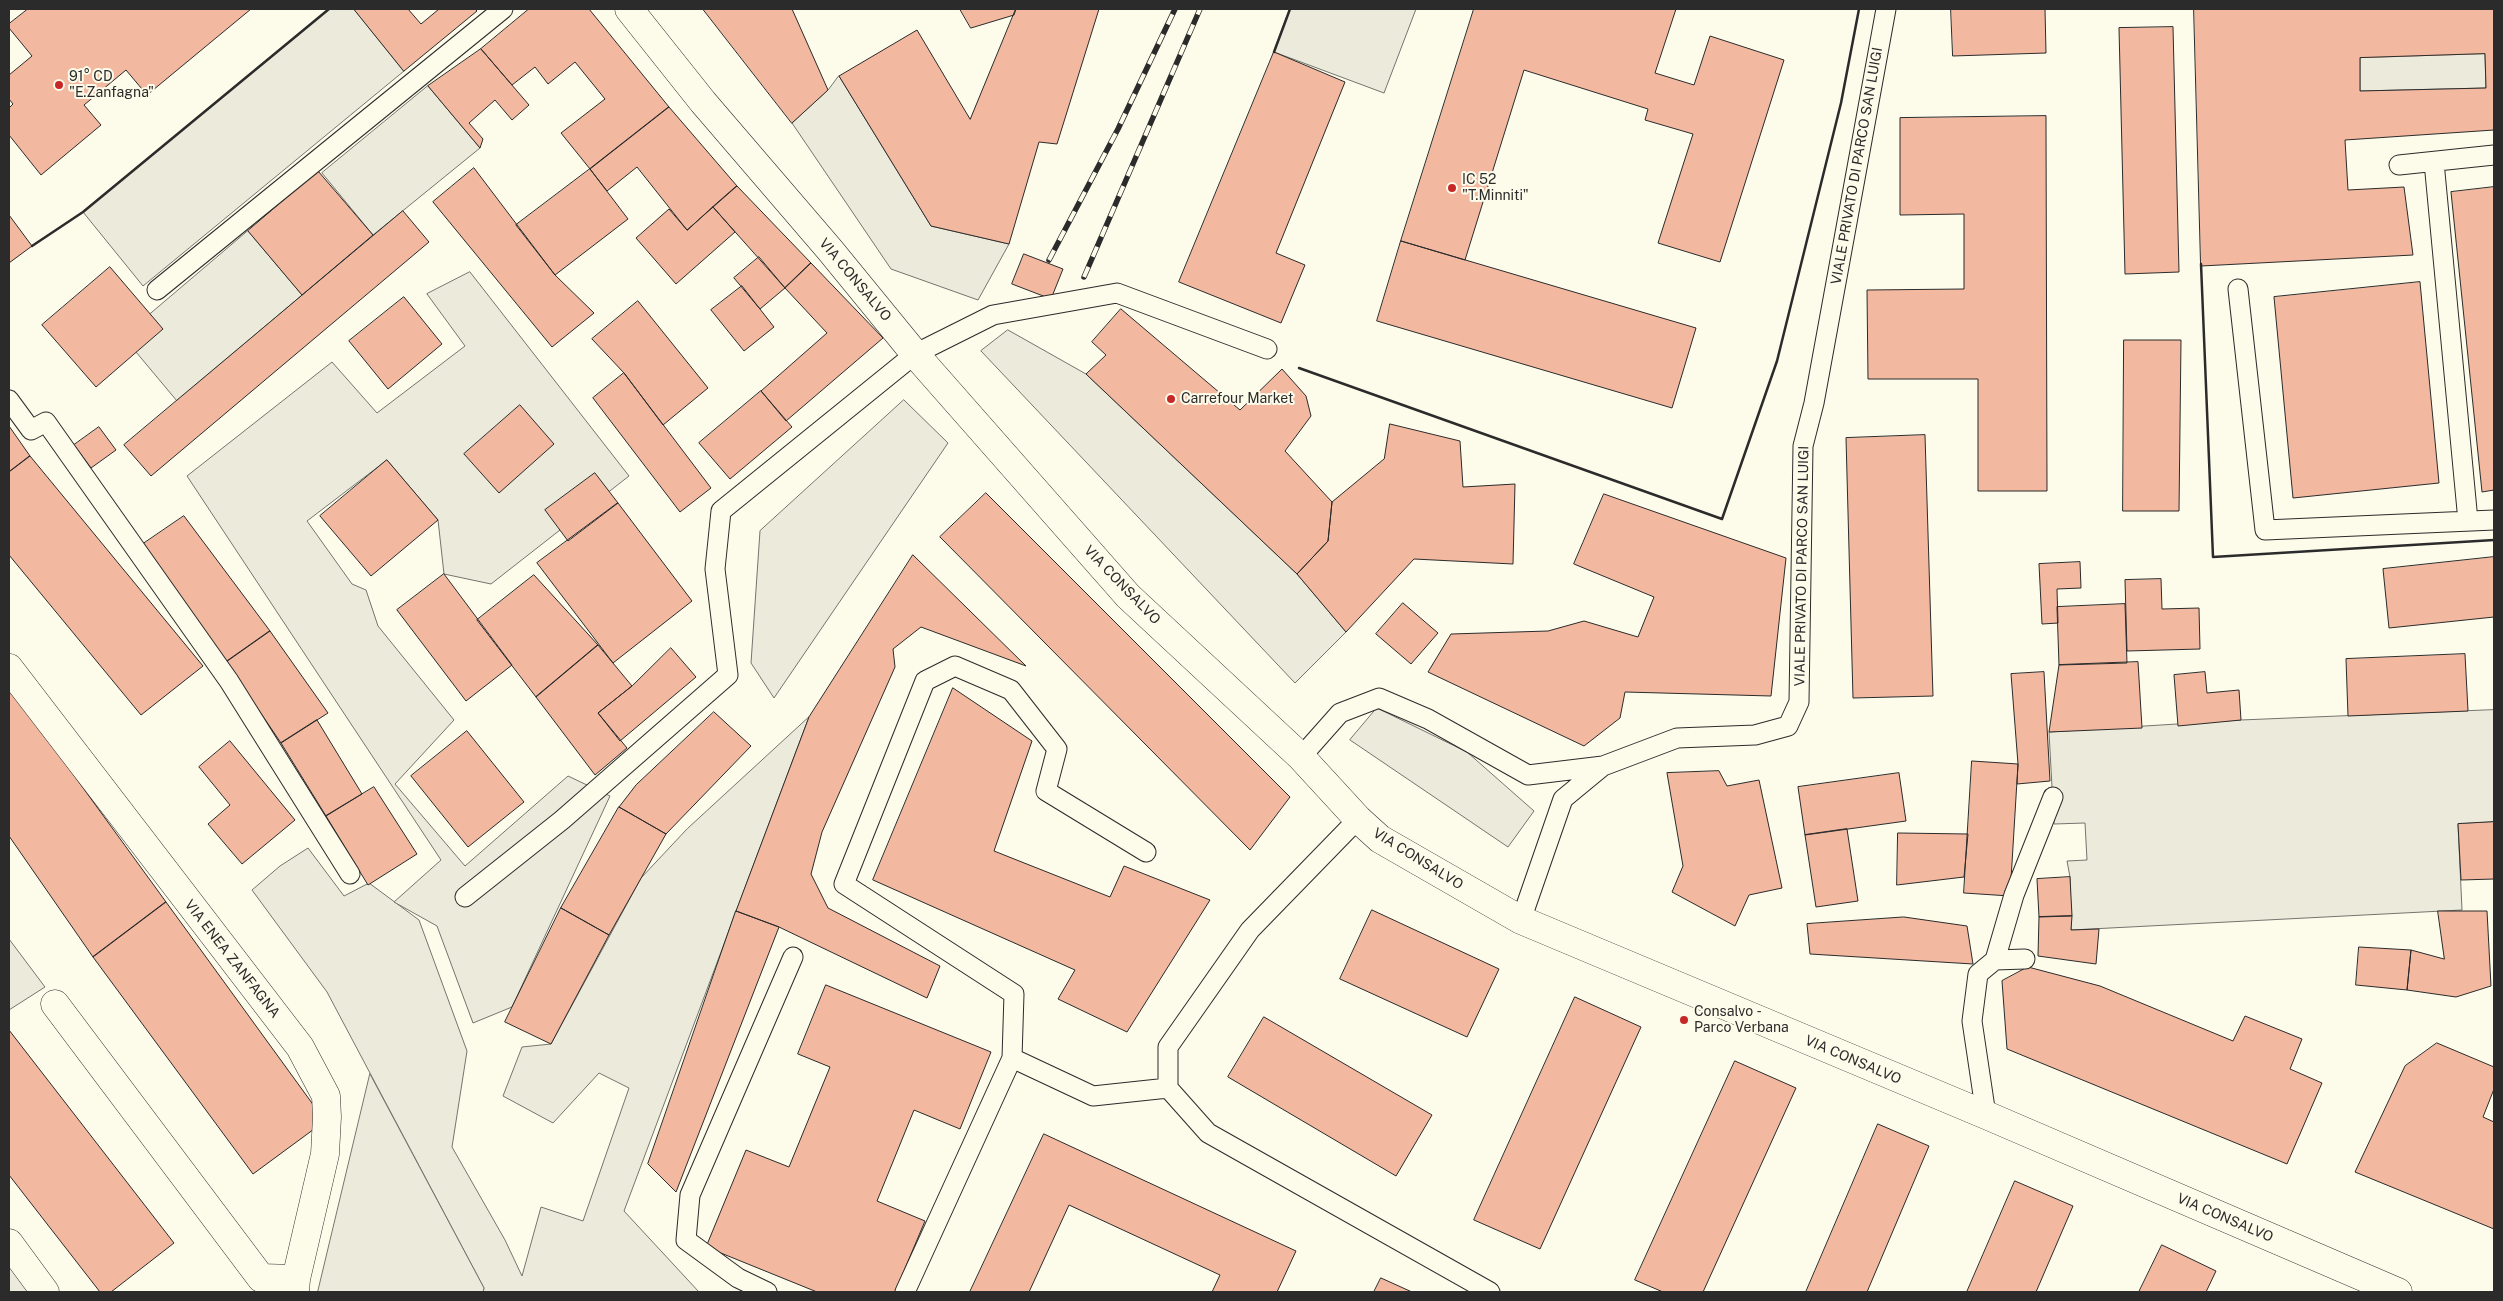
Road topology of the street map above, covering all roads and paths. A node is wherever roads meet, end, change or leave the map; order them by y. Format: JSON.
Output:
{"nodes":[{"id":1,"x":503,"y":9,"type":"edge"},
{"id":2,"x":630,"y":9,"type":"edge"},
{"id":3,"x":1886,"y":9,"type":"edge"},
{"id":4,"x":2494,"y":155,"type":"edge"},
{"id":5,"x":2434,"y":162,"type":"junction"},
{"id":6,"x":2399,"y":165,"type":"dead end"},
{"id":7,"x":2238,"y":289,"type":"dead end"},
{"id":8,"x":157,"y":290,"type":"dead end"},
{"id":9,"x":1267,"y":349,"type":"dead end"},
{"id":10,"x":915,"y":354,"type":"junction"},
{"id":11,"x":9,"y":400,"type":"edge"},
{"id":12,"x":2494,"y":520,"type":"edge"},
{"id":13,"x":2468,"y":521,"type":"junction"},
{"id":14,"x":9,"y":668,"type":"edge"},
{"id":15,"x":1301,"y":757,"type":"junction"},
{"id":16,"x":1603,"y":766,"type":"junction"},
{"id":17,"x":2052,"y":797,"type":"dead end"},
{"id":18,"x":1358,"y":820,"type":"junction"},
{"id":19,"x":1146,"y":852,"type":"dead end"},
{"id":20,"x":350,"y":874,"type":"dead end"},
{"id":21,"x":465,"y":897,"type":"dead end"},
{"id":22,"x":1521,"y":920,"type":"junction"},
{"id":23,"x":794,"y":957,"type":"dead end"},
{"id":24,"x":2025,"y":959,"type":"dead end"},
{"id":25,"x":1995,"y":960,"type":"junction"},
{"id":26,"x":55,"y":1004,"type":"dead end"},
{"id":27,"x":1012,"y":1058,"type":"junction"},
{"id":28,"x":1168,"y":1088,"type":"junction"},
{"id":29,"x":1986,"y":1116,"type":"junction"},
{"id":30,"x":9,"y":1243,"type":"edge"},
{"id":31,"x":296,"y":1286,"type":"edge"},
{"id":32,"x":45,"y":1292,"type":"edge"},
{"id":33,"x":767,"y":1292,"type":"edge"},
{"id":34,"x":905,"y":1292,"type":"edge"},
{"id":35,"x":1490,"y":1292,"type":"edge"},
{"id":36,"x":2398,"y":1292,"type":"edge"}],
"edges":[{"from":1,"to":8,"type":"lane"},
{"from":2,"to":10,"type":"street","name":"VIA CONSALVO"},
{"from":3,"to":16,"type":"lane","name":"VIALE PRIVATO DI PARCO SAN LUIGI"},
{"from":4,"to":5,"type":"lane"},
{"from":5,"to":6,"type":"lane"},
{"from":5,"to":13,"type":"lane"},
{"from":7,"to":13,"type":"lane"},
{"from":9,"to":10,"type":"lane"},
{"from":10,"to":15,"type":"street","name":"VIA CONSALVO"},
{"from":10,"to":21,"type":"lane"},
{"from":11,"to":20,"type":"lane"},
{"from":12,"to":13,"type":"lane"},
{"from":14,"to":31,"type":"street","name":"VIA ENEA ZANFAGNA"},
{"from":15,"to":16,"type":"lane"},
{"from":15,"to":18,"type":"street","name":"VIA CONSALVO"},
{"from":16,"to":22,"type":"lane"},
{"from":17,"to":25,"type":"lane"},
{"from":18,"to":22,"type":"street","name":"VIA CONSALVO"},
{"from":18,"to":28,"type":"lane"},
{"from":19,"to":27,"type":"lane"},
{"from":22,"to":29,"type":"street","name":"VIA CONSALVO"},
{"from":23,"to":33,"type":"lane"},
{"from":24,"to":25,"type":"lane"},
{"from":25,"to":29,"type":"lane"},
{"from":26,"to":31,"type":"street"},
{"from":27,"to":28,"type":"lane"},
{"from":27,"to":34,"type":"lane"},
{"from":28,"to":35,"type":"lane"},
{"from":29,"to":36,"type":"street","name":"VIA CONSALVO"},
{"from":30,"to":32,"type":"street"}]}
